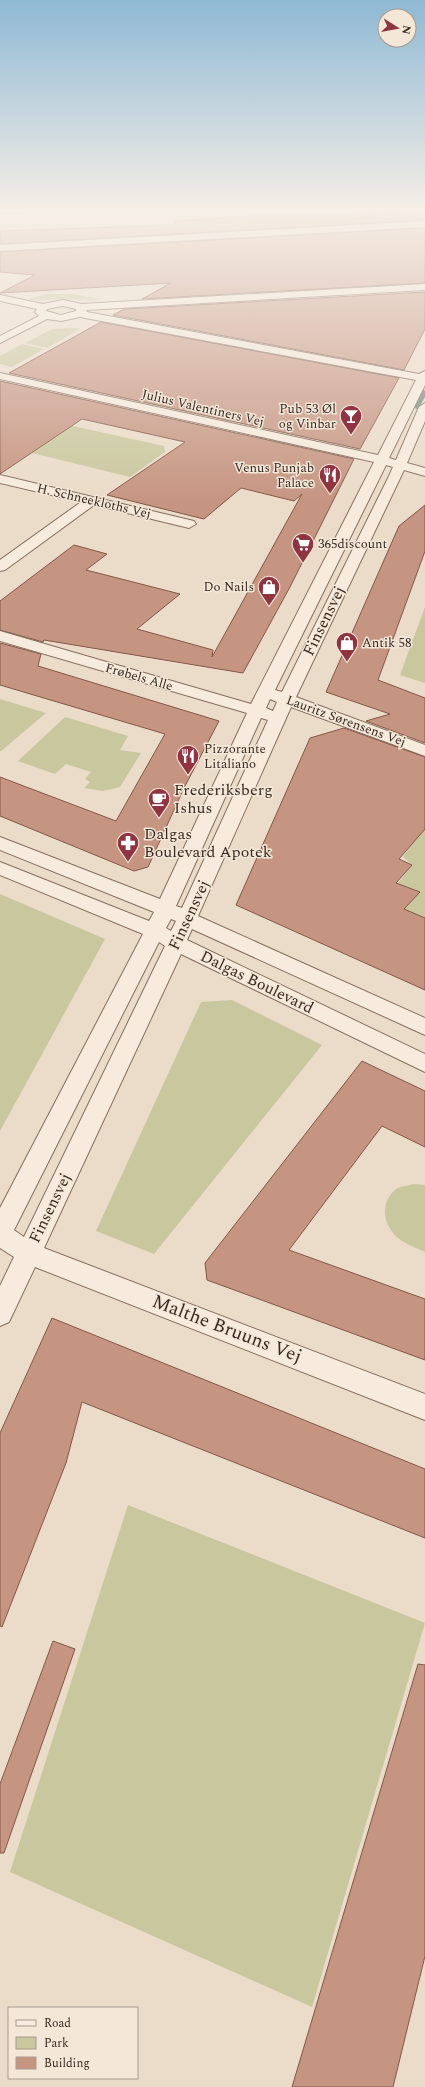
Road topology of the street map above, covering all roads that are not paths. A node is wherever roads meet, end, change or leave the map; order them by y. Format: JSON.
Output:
{"nodes":[{"id":1,"x":27,"y":306,"type":"edge"},
{"id":2,"x":56,"y":306,"type":"edge"},
{"id":3,"x":71,"y":306,"type":"edge"},
{"id":4,"x":134,"y":306,"type":"edge"},
{"id":5,"x":80,"y":310,"type":"junction"},
{"id":6,"x":45,"y":312,"type":"junction"},
{"id":7,"x":0,"y":340,"type":"edge"},
{"id":8,"x":0,"y":376,"type":"edge"},
{"id":9,"x":424,"y":376,"type":"edge"},
{"id":10,"x":425,"y":407,"type":"edge"},
{"id":11,"x":383,"y":460,"type":"junction"},
{"id":12,"x":400,"y":465,"type":"junction"},
{"id":13,"x":425,"y":472,"type":"edge"},
{"id":14,"x":0,"y":479,"type":"edge"},
{"id":15,"x":92,"y":501,"type":"junction"},
{"id":16,"x":189,"y":524,"type":"dead end"},
{"id":17,"x":0,"y":567,"type":"edge"},
{"id":18,"x":0,"y":636,"type":"edge"},
{"id":19,"x":266,"y":692,"type":"junction"},
{"id":20,"x":287,"y":699,"type":"junction"},
{"id":21,"x":256,"y":711,"type":"junction"},
{"id":22,"x":278,"y":717,"type":"junction"},
{"id":23,"x":425,"y":751,"type":"edge"},
{"id":24,"x":0,"y":843,"type":"edge"},
{"id":25,"x":0,"y":868,"type":"edge"},
{"id":26,"x":166,"y":909,"type":"junction"},
{"id":27,"x":187,"y":919,"type":"junction"},
{"id":28,"x":156,"y":931,"type":"junction"},
{"id":29,"x":176,"y":943,"type":"junction"},
{"id":30,"x":425,"y":1027,"type":"edge"},
{"id":31,"x":425,"y":1064,"type":"edge"},
{"id":32,"x":0,"y":1233,"type":"edge"},
{"id":33,"x":29,"y":1253,"type":"junction"},
{"id":34,"x":0,"y":1314,"type":"edge"},
{"id":35,"x":425,"y":1407,"type":"edge"}],
"edges":[{"from":1,"to":6,"type":"street"},
{"from":2,"to":6,"type":"street"},
{"from":3,"to":5,"type":"street"},
{"from":4,"to":5,"type":"street"},
{"from":5,"to":6,"type":"street"},
{"from":5,"to":9,"type":"street"},
{"from":6,"to":7,"type":"street"},
{"from":8,"to":11,"type":"street","name":"Julius Valentiners Vej"},
{"from":9,"to":11,"type":"street","name":"Finsensvej"},
{"from":10,"to":12,"type":"street","name":"Finsensvej"},
{"from":11,"to":12,"type":"street","name":"Julius Valentiners Vej"},
{"from":11,"to":19,"type":"street","name":"Finsensvej"},
{"from":12,"to":13,"type":"street","name":"Julius Valentiners Vej"},
{"from":12,"to":20,"type":"street","name":"Finsensvej"},
{"from":14,"to":15,"type":"street","name":"H. Schneekloths Vej"},
{"from":15,"to":16,"type":"street","name":"H. Schneekloths Vej"},
{"from":15,"to":17,"type":"street"},
{"from":18,"to":21,"type":"street","name":"Frøbels Alle"},
{"from":19,"to":20,"type":"street","name":"Lauritz Sørensens Vej"},
{"from":19,"to":21,"type":"street","name":"Finsensvej"},
{"from":20,"to":22,"type":"street","name":"Finsensvej"},
{"from":20,"to":23,"type":"street","name":"Lauritz Sørensens Vej"},
{"from":21,"to":22,"type":"street","name":"Frøbels Alle"},
{"from":21,"to":26,"type":"street","name":"Finsensvej"},
{"from":22,"to":27,"type":"street","name":"Finsensvej"},
{"from":24,"to":26,"type":"street","name":"Dalgas Boulevard"},
{"from":25,"to":28,"type":"street","name":"Dalgas Boulevard"},
{"from":26,"to":27,"type":"street","name":"Dalgas Boulevard"},
{"from":26,"to":28,"type":"street","name":"Finsensvej"},
{"from":27,"to":29,"type":"street","name":"Finsensvej"},
{"from":27,"to":30,"type":"street","name":"Dalgas Boulevard"},
{"from":28,"to":29,"type":"street","name":"Dalgas Boulevard"},
{"from":28,"to":32,"type":"street","name":"Finsensvej"},
{"from":29,"to":31,"type":"street","name":"Dalgas Boulevard"},
{"from":29,"to":33,"type":"street","name":"Finsensvej"},
{"from":32,"to":33,"type":"street","name":"Malthe Bruuns Vej"},
{"from":33,"to":34,"type":"street","name":"Finsensvej"},
{"from":33,"to":35,"type":"street","name":"Malthe Bruuns Vej"}]}
